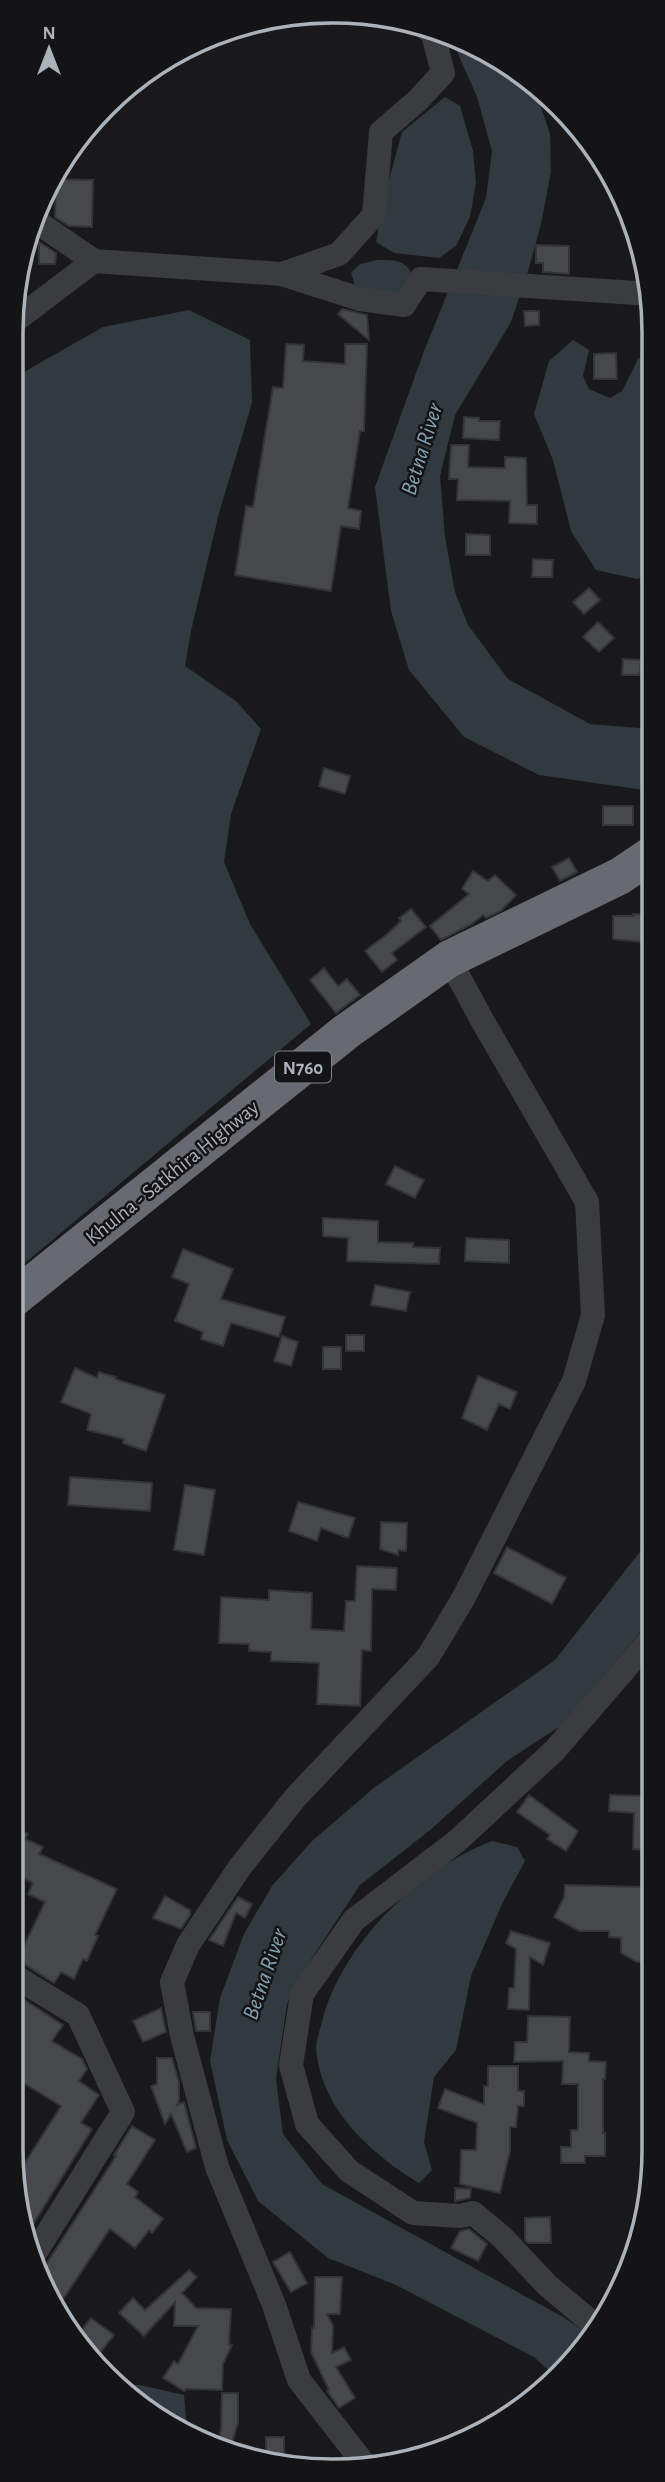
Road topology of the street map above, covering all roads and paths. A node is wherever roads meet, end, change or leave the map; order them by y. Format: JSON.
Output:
{"nodes":[{"id":1,"x":435,"y":40,"type":"edge"},
{"id":2,"x":42,"y":225,"type":"edge"},
{"id":3,"x":94,"y":261,"type":"junction"},
{"id":4,"x":282,"y":274,"type":"junction"},
{"id":5,"x":640,"y":293,"type":"edge"},
{"id":6,"x":23,"y":315,"type":"edge"},
{"id":7,"x":642,"y":861,"type":"edge"},
{"id":8,"x":449,"y":959,"type":"junction"},
{"id":9,"x":23,"y":1291,"type":"edge"},
{"id":10,"x":642,"y":1649,"type":"edge"},
{"id":11,"x":23,"y":1981,"type":"edge"},
{"id":12,"x":39,"y":2248,"type":"edge"},
{"id":13,"x":591,"y":2321,"type":"edge"},
{"id":14,"x":359,"y":2458,"type":"edge"}],
"edges":[{"from":1,"to":4,"type":"street"},
{"from":2,"to":3,"type":"street"},
{"from":3,"to":4,"type":"street"},
{"from":3,"to":6,"type":"street"},
{"from":4,"to":5,"type":"street"},
{"from":7,"to":8,"type":"highway","name":"Khulna - Satkhira Highway","number":"N760"},
{"from":8,"to":9,"type":"highway","name":"Khulna - Satkhira Highway","number":"N760"},
{"from":8,"to":14,"type":"street"},
{"from":10,"to":13,"type":"street"},
{"from":11,"to":12,"type":"street"}]}
